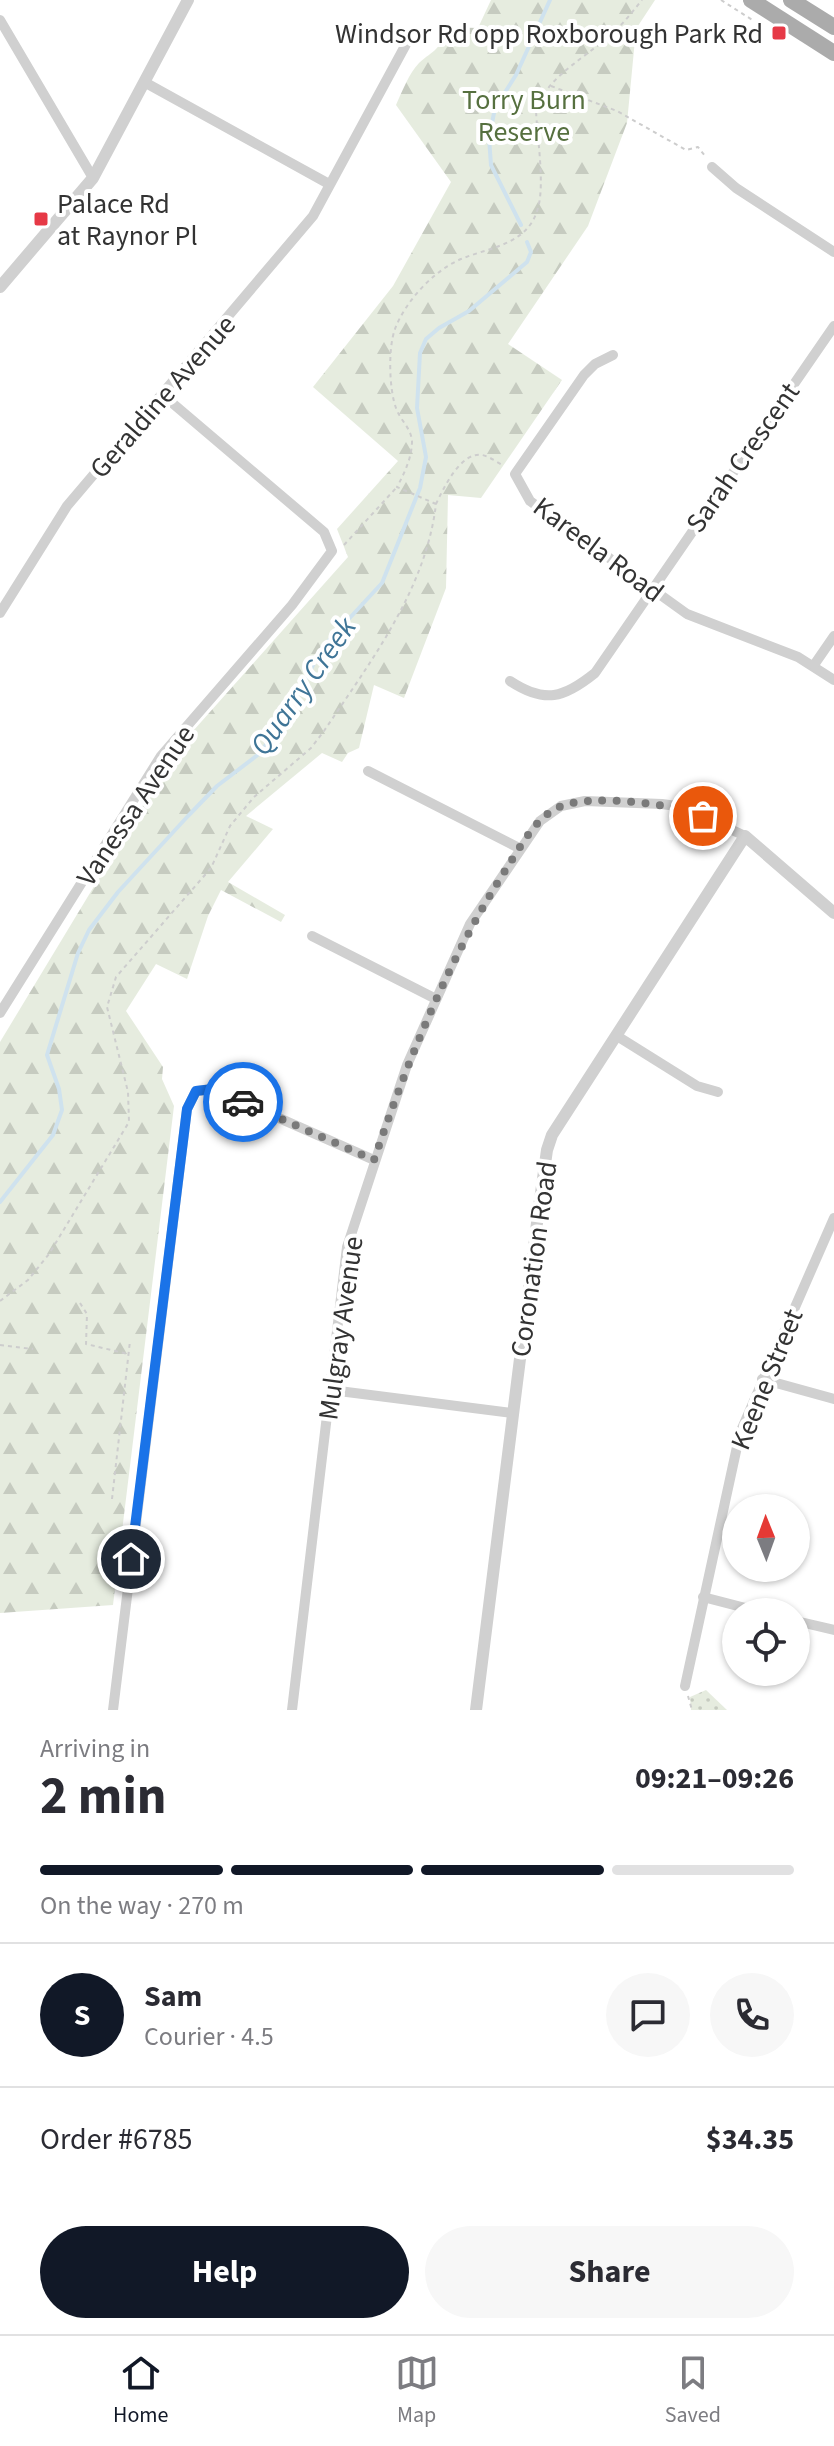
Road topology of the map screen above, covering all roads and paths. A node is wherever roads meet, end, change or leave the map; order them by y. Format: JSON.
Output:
{"nodes":[{"id":1,"x":188,"y":0,"type":"edge"},
{"id":2,"x":642,"y":0,"type":"edge"},
{"id":3,"x":721,"y":0,"type":"edge"},
{"id":4,"x":751,"y":0,"type":"edge"},
{"id":5,"x":791,"y":0,"type":"edge"},
{"id":6,"x":0,"y":20,"type":"edge"},
{"id":7,"x":754,"y":21,"type":"dead end"},
{"id":8,"x":834,"y":27,"type":"edge"},
{"id":9,"x":411,"y":35,"type":"dead end"},
{"id":10,"x":834,"y":53,"type":"edge"},
{"id":11,"x":146,"y":83,"type":"junction"},
{"id":12,"x":550,"y":85,"type":"junction"},
{"id":13,"x":712,"y":167,"type":"joint"},
{"id":14,"x":93,"y":178,"type":"junction"},
{"id":15,"x":329,"y":184,"type":"junction"},
{"id":16,"x":834,"y":252,"type":"edge"},
{"id":17,"x":0,"y":287,"type":"edge"},
{"id":18,"x":834,"y":326,"type":"edge"},
{"id":19,"x":613,"y":355,"type":"dead end"},
{"id":20,"x":164,"y":396,"type":"junction"},
{"id":21,"x":515,"y":474,"type":"junction"},
{"id":22,"x":397,"y":487,"type":"junction"},
{"id":23,"x":436,"y":504,"type":"junction"},
{"id":24,"x":332,"y":551,"type":"junction"},
{"id":25,"x":651,"y":589,"type":"junction"},
{"id":26,"x":0,"y":613,"type":"edge"},
{"id":27,"x":834,"y":636,"type":"edge"},
{"id":28,"x":814,"y":665,"type":"junction"},
{"id":29,"x":834,"y":680,"type":"edge"},
{"id":30,"x":510,"y":681,"type":"dead end"},
{"id":31,"x":368,"y":771,"type":"dead end"},
{"id":32,"x":745,"y":836,"type":"junction"},
{"id":33,"x":519,"y":848,"type":"junction"},
{"id":34,"x":834,"y":913,"type":"edge"},
{"id":35,"x":312,"y":936,"type":"dead end"},
{"id":36,"x":436,"y":999,"type":"junction"},
{"id":37,"x":0,"y":1013,"type":"edge"},
{"id":38,"x":617,"y":1036,"type":"junction"},
{"id":39,"x":718,"y":1092,"type":"dead end"},
{"id":40,"x":374,"y":1160,"type":"junction"},
{"id":41,"x":834,"y":1218,"type":"edge"},
{"id":42,"x":0,"y":1301,"type":"edge"},
{"id":43,"x":80,"y":1303,"type":"dead end"},
{"id":44,"x":130,"y":1341,"type":"dead end"},
{"id":45,"x":0,"y":1345,"type":"edge"},
{"id":46,"x":33,"y":1349,"type":"dead end"},
{"id":47,"x":128,"y":1354,"type":"junction"},
{"id":48,"x":762,"y":1379,"type":"junction"},
{"id":49,"x":331,"y":1390,"type":"junction"},
{"id":50,"x":834,"y":1399,"type":"edge"},
{"id":51,"x":512,"y":1413,"type":"junction"},
{"id":52,"x":112,"y":1499,"type":"dead end"},
{"id":53,"x":703,"y":1597,"type":"junction"},
{"id":54,"x":722,"y":1602,"type":"edge"},
{"id":55,"x":810,"y":1624,"type":"edge"},
{"id":56,"x":834,"y":1630,"type":"edge"},
{"id":57,"x":685,"y":1686,"type":"dead end"},
{"id":58,"x":113,"y":1710,"type":"edge"},
{"id":59,"x":292,"y":1710,"type":"edge"},
{"id":60,"x":476,"y":1710,"type":"edge"}],
"edges":[{"from":1,"to":11,"type":"street"},
{"from":2,"to":12,"type":"path"},
{"from":3,"to":7,"type":"path"},
{"from":4,"to":10,"type":"main road"},
{"from":5,"to":8,"type":"main road"},
{"from":6,"to":14,"type":"street"},
{"from":9,"to":15,"type":"street","name":"Geraldine Avenue"},
{"from":11,"to":14,"type":"street"},
{"from":11,"to":15,"type":"street"},
{"from":12,"to":13,"type":"path"},
{"from":12,"to":22,"type":"path"},
{"from":13,"to":16,"type":"street"},
{"from":14,"to":17,"type":"street"},
{"from":15,"to":20,"type":"street","name":"Geraldine Avenue"},
{"from":18,"to":25,"type":"street","name":"Sarah Crescent"},
{"from":19,"to":21,"type":"street","name":"Kareela Road"},
{"from":20,"to":24,"type":"street"},
{"from":20,"to":26,"type":"street","name":"Geraldine Avenue"},
{"from":21,"to":23,"type":"path"},
{"from":21,"to":25,"type":"street","name":"Kareela Road"},
{"from":22,"to":23,"type":"path"},
{"from":22,"to":24,"type":"path"},
{"from":23,"to":42,"type":"path"},
{"from":24,"to":37,"type":"street","name":"Vanessa Avenue"},
{"from":25,"to":28,"type":"street","name":"Kareela Road"},
{"from":25,"to":30,"type":"street","name":"Sarah Crescent"},
{"from":27,"to":28,"type":"street"},
{"from":28,"to":29,"type":"street","name":"Kareela Road"},
{"from":31,"to":33,"type":"street"},
{"from":32,"to":33,"type":"street","name":"Mulgray Avenue"},
{"from":32,"to":34,"type":"street"},
{"from":32,"to":38,"type":"street","name":"Coronation Road"},
{"from":33,"to":36,"type":"street","name":"Mulgray Avenue"},
{"from":35,"to":36,"type":"street"},
{"from":36,"to":40,"type":"street","name":"Mulgray Avenue"},
{"from":38,"to":39,"type":"street"},
{"from":38,"to":51,"type":"street","name":"Coronation Road"},
{"from":40,"to":49,"type":"street","name":"Mulgray Avenue"},
{"from":40,"to":58,"type":"street"},
{"from":41,"to":48,"type":"street","name":"Keene Street"},
{"from":43,"to":47,"type":"path"},
{"from":44,"to":47,"type":"path"},
{"from":45,"to":46,"type":"path"},
{"from":47,"to":52,"type":"path"},
{"from":48,"to":50,"type":"street"},
{"from":48,"to":53,"type":"street","name":"Keene Street"},
{"from":49,"to":51,"type":"street"},
{"from":49,"to":59,"type":"street","name":"Mulgray Avenue"},
{"from":51,"to":60,"type":"street","name":"Coronation Road"},
{"from":53,"to":54,"type":"street"},
{"from":53,"to":57,"type":"street","name":"Keene Street"},
{"from":55,"to":56,"type":"street"}]}
